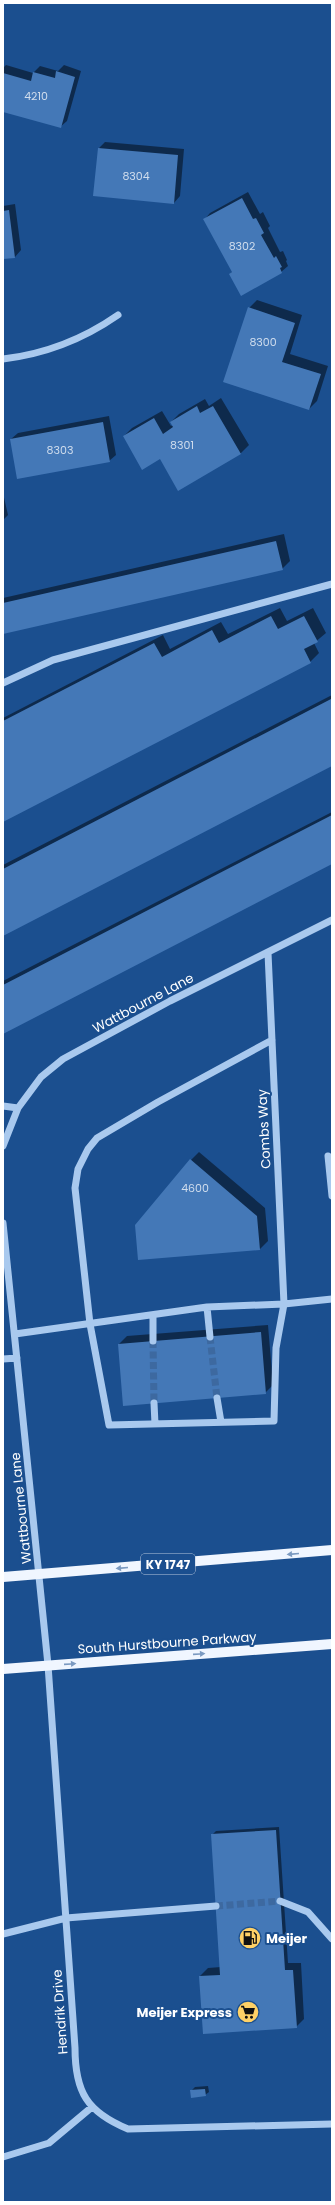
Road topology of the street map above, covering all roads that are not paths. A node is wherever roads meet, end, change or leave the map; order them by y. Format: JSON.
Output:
{"nodes":[{"id":1,"x":118,"y":315,"type":"dead end"},
{"id":2,"x":3,"y":359,"type":"edge"},
{"id":3,"x":332,"y":584,"type":"edge"},
{"id":4,"x":3,"y":683,"type":"edge"},
{"id":5,"x":332,"y":920,"type":"edge"},
{"id":6,"x":268,"y":953,"type":"junction"},
{"id":7,"x":272,"y":1040,"type":"junction"},
{"id":8,"x":3,"y":1106,"type":"edge"},
{"id":9,"x":18,"y":1108,"type":"junction"},
{"id":10,"x":3,"y":1146,"type":"edge"},
{"id":11,"x":328,"y":1156,"type":"dead end"},
{"id":12,"x":332,"y":1196,"type":"edge"},
{"id":13,"x":3,"y":1223,"type":"edge"},
{"id":14,"x":332,"y":1299,"type":"edge"},
{"id":15,"x":284,"y":1304,"type":"junction"},
{"id":16,"x":207,"y":1308,"type":"junction"},
{"id":17,"x":153,"y":1315,"type":"junction"},
{"id":18,"x":90,"y":1324,"type":"junction"},
{"id":19,"x":15,"y":1334,"type":"junction"},
{"id":20,"x":210,"y":1337,"type":"tunnel mouth"},
{"id":21,"x":153,"y":1341,"type":"tunnel mouth"},
{"id":22,"x":17,"y":1358,"type":"junction"},
{"id":23,"x":3,"y":1359,"type":"edge"},
{"id":24,"x":217,"y":1398,"type":"tunnel mouth"},
{"id":25,"x":154,"y":1403,"type":"tunnel mouth"},
{"id":26,"x":221,"y":1422,"type":"junction"},
{"id":27,"x":155,"y":1424,"type":"junction"},
{"id":28,"x":332,"y":1550,"type":"edge"},
{"id":29,"x":40,"y":1575,"type":"junction"},
{"id":30,"x":3,"y":1577,"type":"edge"},
{"id":31,"x":332,"y":1644,"type":"edge"},
{"id":32,"x":48,"y":1665,"type":"junction"},
{"id":33,"x":3,"y":1669,"type":"edge"},
{"id":34,"x":280,"y":1901,"type":"tunnel mouth"},
{"id":35,"x":216,"y":1906,"type":"tunnel mouth"},
{"id":36,"x":66,"y":1918,"type":"junction"},
{"id":37,"x":3,"y":1934,"type":"edge"},
{"id":38,"x":332,"y":1939,"type":"edge"},
{"id":39,"x":92,"y":2107,"type":"junction"},
{"id":40,"x":332,"y":2124,"type":"edge"},
{"id":41,"x":3,"y":2157,"type":"edge"}],
"edges":[{"from":1,"to":2,"type":"street"},
{"from":3,"to":4,"type":"street"},
{"from":5,"to":6,"type":"street","name":"Wattbourne Lane"},
{"from":6,"to":7,"type":"street","name":"Combs Way"},
{"from":6,"to":9,"type":"street","name":"Wattbourne Lane"},
{"from":7,"to":15,"type":"street","name":"Combs Way"},
{"from":7,"to":18,"type":"street"},
{"from":8,"to":9,"type":"street"},
{"from":9,"to":10,"type":"street","name":"Wattbourne Lane"},
{"from":11,"to":12,"type":"street"},
{"from":13,"to":19,"type":"street","name":"Wattbourne Lane"},
{"from":14,"to":15,"type":"street"},
{"from":15,"to":16,"type":"street"},
{"from":15,"to":26,"type":"street","name":"Combs Way"},
{"from":16,"to":17,"type":"street"},
{"from":16,"to":20,"type":"street"},
{"from":17,"to":18,"type":"street"},
{"from":17,"to":21,"type":"street"},
{"from":18,"to":19,"type":"street"},
{"from":18,"to":27,"type":"street"},
{"from":19,"to":22,"type":"street","name":"Wattbourne Lane"},
{"from":22,"to":23,"type":"street"},
{"from":22,"to":29,"type":"street","name":"Wattbourne Lane"},
{"from":24,"to":26,"type":"street"},
{"from":25,"to":27,"type":"street"},
{"from":26,"to":27,"type":"street"},
{"from":28,"to":29,"type":"main road","number":"KY 1747","one_way":true},
{"from":29,"to":30,"type":"main road","number":"KY 1747"},
{"from":29,"to":32,"type":"street","name":"Wattbourne Lane"},
{"from":32,"to":31,"type":"main road","name":"South Hurstbourne Parkway","one_way":true},
{"from":32,"to":33,"type":"main road","name":"South Hurstbourne Parkway"},
{"from":32,"to":36,"type":"street","name":"Hendrik Drive"},
{"from":34,"to":38,"type":"street"},
{"from":35,"to":36,"type":"street"},
{"from":36,"to":37,"type":"street"},
{"from":36,"to":39,"type":"street","name":"Hendrik Drive"},
{"from":39,"to":40,"type":"street","name":"Hendrik Drive"},
{"from":39,"to":41,"type":"street"}]}
